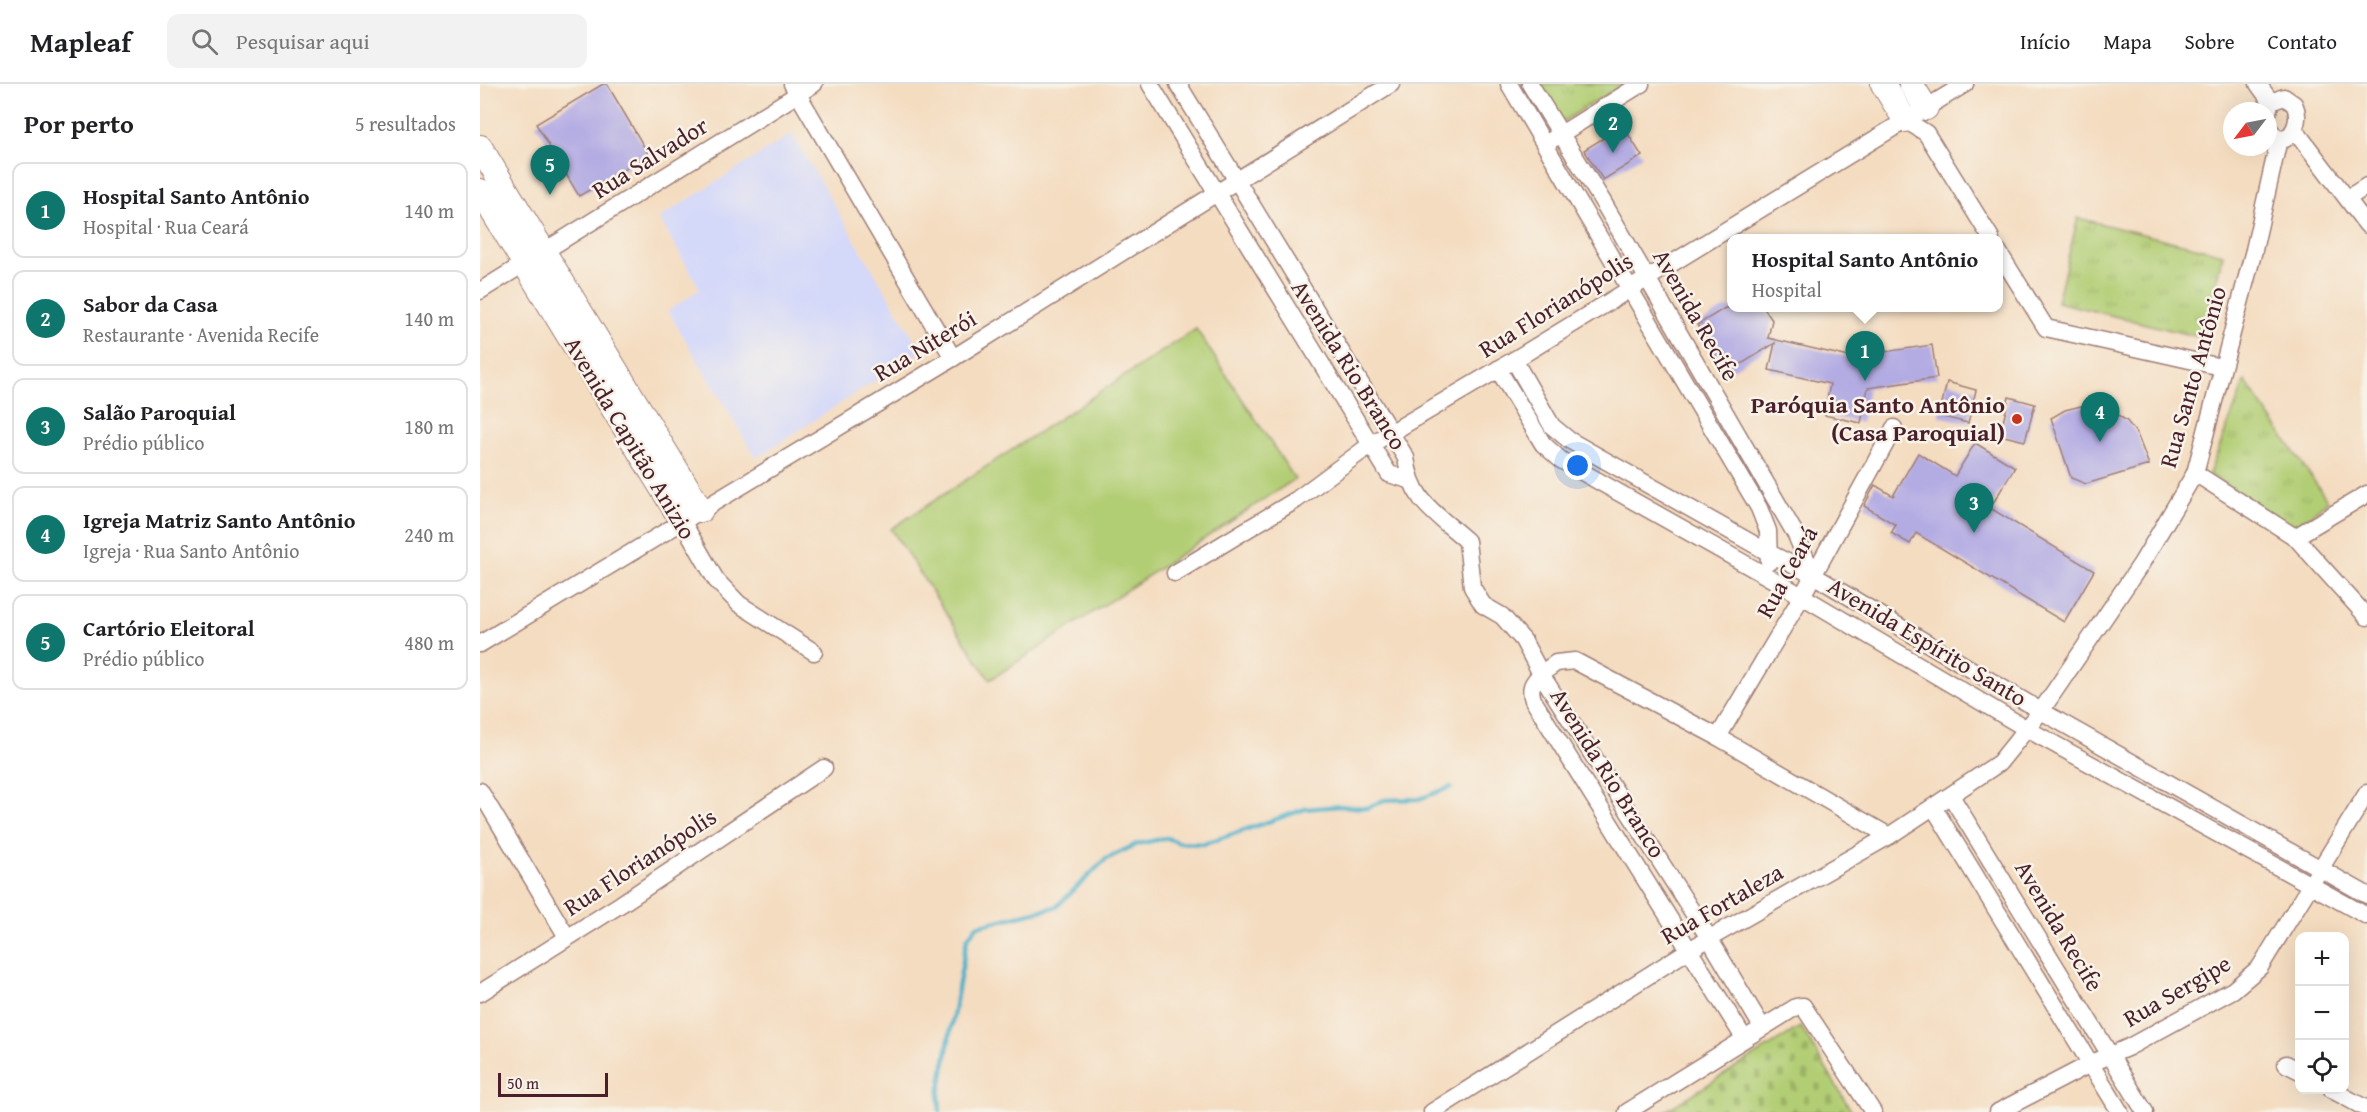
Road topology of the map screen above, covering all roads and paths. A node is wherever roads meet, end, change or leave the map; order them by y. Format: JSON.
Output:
{"nodes":[{"id":1,"x":814,"y":84,"type":"edge"},
{"id":2,"x":1178,"y":84,"type":"edge"},
{"id":3,"x":1391,"y":84,"type":"edge"},
{"id":4,"x":1509,"y":84,"type":"edge"},
{"id":5,"x":1530,"y":84,"type":"edge"},
{"id":6,"x":1641,"y":84,"type":"edge"},
{"id":7,"x":1883,"y":84,"type":"edge"},
{"id":8,"x":1911,"y":84,"type":"edge"},
{"id":9,"x":1965,"y":84,"type":"edge"},
{"id":10,"x":2258,"y":84,"type":"edge"},
{"id":11,"x":795,"y":89,"type":"edge"},
{"id":12,"x":1154,"y":90,"type":"edge"},
{"id":13,"x":2290,"y":91,"type":"edge"},
{"id":14,"x":2267,"y":102,"type":"edge"},
{"id":15,"x":2275,"y":102,"type":"edge"},
{"id":16,"x":1916,"y":114,"type":"junction"},
{"id":17,"x":2295,"y":130,"type":"junction"},
{"id":18,"x":1560,"y":134,"type":"junction"},
{"id":19,"x":2277,"y":135,"type":"edge"},
{"id":20,"x":1545,"y":143,"type":"junction"},
{"id":21,"x":480,"y":147,"type":"edge"},
{"id":22,"x":2269,"y":156,"type":"edge"},
{"id":23,"x":1236,"y":180,"type":"junction"},
{"id":24,"x":2367,"y":186,"type":"edge"},
{"id":25,"x":480,"y":192,"type":"edge"},
{"id":26,"x":1215,"y":193,"type":"junction"},
{"id":27,"x":2348,"y":198,"type":"junction"},
{"id":28,"x":1603,"y":202,"type":"junction"},
{"id":29,"x":1585,"y":212,"type":"junction"},
{"id":30,"x":2367,"y":225,"type":"edge"},
{"id":31,"x":1989,"y":234,"type":"edge"},
{"id":32,"x":544,"y":252,"type":"junction"},
{"id":33,"x":2003,"y":259,"type":"edge"},
{"id":34,"x":524,"y":264,"type":"junction"},
{"id":35,"x":1647,"y":278,"type":"junction"},
{"id":36,"x":1630,"y":288,"type":"junction"},
{"id":37,"x":480,"y":291,"type":"edge"},
{"id":38,"x":1310,"y":300,"type":"junction"},
{"id":39,"x":1288,"y":313,"type":"junction"},
{"id":40,"x":594,"y":356,"type":"junction"},
{"id":41,"x":953,"y":358,"type":"junction"},
{"id":42,"x":1346,"y":360,"type":"junction"},
{"id":43,"x":1514,"y":360,"type":"junction"},
{"id":44,"x":2221,"y":367,"type":"junction"},
{"id":45,"x":1498,"y":369,"type":"junction"},
{"id":46,"x":1701,"y":371,"type":"junction"},
{"id":47,"x":1325,"y":373,"type":"junction"},
{"id":48,"x":1684,"y":380,"type":"junction"},
{"id":49,"x":1894,"y":428,"type":"dead end"},
{"id":50,"x":1391,"y":432,"type":"junction"},
{"id":51,"x":1370,"y":445,"type":"junction"},
{"id":52,"x":2195,"y":473,"type":"junction"},
{"id":53,"x":1409,"y":480,"type":"junction"},
{"id":54,"x":2367,"y":494,"type":"edge"},
{"id":55,"x":692,"y":515,"type":"junction"},
{"id":56,"x":2295,"y":537,"type":"junction"},
{"id":57,"x":1771,"y":554,"type":"junction"},
{"id":58,"x":1175,"y":573,"type":"dead end"},
{"id":59,"x":1813,"y":575,"type":"junction"},
{"id":60,"x":1766,"y":576,"type":"junction"},
{"id":61,"x":1802,"y":596,"type":"junction"},
{"id":62,"x":2367,"y":618,"type":"edge"},
{"id":63,"x":1912,"y":634,"type":"junction"},
{"id":64,"x":480,"y":644,"type":"edge"},
{"id":65,"x":814,"y":652,"type":"dead end"},
{"id":66,"x":1901,"y":654,"type":"junction"},
{"id":67,"x":1541,"y":674,"type":"junction"},
{"id":68,"x":2041,"y":711,"type":"junction"},
{"id":69,"x":2028,"y":729,"type":"junction"},
{"id":70,"x":1718,"y":737,"type":"junction"},
{"id":71,"x":824,"y":768,"type":"dead end"},
{"id":72,"x":2181,"y":790,"type":"junction"},
{"id":73,"x":480,"y":791,"type":"edge"},
{"id":74,"x":2367,"y":793,"type":"edge"},
{"id":75,"x":1951,"y":796,"type":"junction"},
{"id":76,"x":1620,"y":798,"type":"junction"},
{"id":77,"x":2171,"y":807,"type":"junction"},
{"id":78,"x":1934,"y":808,"type":"junction"},
{"id":79,"x":1601,"y":810,"type":"junction"},
{"id":80,"x":1889,"y":836,"type":"junction"},
{"id":81,"x":1661,"y":862,"type":"junction"},
{"id":82,"x":2321,"y":868,"type":"junction"},
{"id":83,"x":1641,"y":873,"type":"junction"},
{"id":84,"x":2312,"y":885,"type":"junction"},
{"id":85,"x":2367,"y":895,"type":"edge"},
{"id":86,"x":2367,"y":916,"type":"edge"},
{"id":87,"x":567,"y":937,"type":"junction"},
{"id":88,"x":1709,"y":938,"type":"junction"},
{"id":89,"x":1689,"y":950,"type":"junction"},
{"id":90,"x":480,"y":993,"type":"edge"},
{"id":91,"x":1762,"y":1027,"type":"junction"},
{"id":92,"x":1744,"y":1038,"type":"junction"},
{"id":93,"x":2110,"y":1056,"type":"junction"},
{"id":94,"x":2090,"y":1064,"type":"junction"},
{"id":95,"x":2341,"y":1094,"type":"edge"},
{"id":96,"x":2367,"y":1109,"type":"edge"},
{"id":97,"x":1433,"y":1112,"type":"edge"},
{"id":98,"x":1627,"y":1112,"type":"edge"},
{"id":99,"x":1873,"y":1112,"type":"edge"},
{"id":100,"x":1998,"y":1112,"type":"edge"},
{"id":101,"x":2120,"y":1112,"type":"edge"},
{"id":102,"x":2145,"y":1112,"type":"edge"}],
"edges":[{"from":1,"to":11,"type":"street","name":"Rua Salvador"},
{"from":2,"to":12,"type":"street"},
{"from":2,"to":23,"type":"street","name":"Avenida Rio Branco"},
{"from":3,"to":23,"type":"street","name":"Rua Niterói"},
{"from":4,"to":20,"type":"street","name":"Avenida Recife"},
{"from":5,"to":18,"type":"street","name":"Avenida Recife"},
{"from":6,"to":18,"type":"street"},
{"from":7,"to":16,"type":"street"},
{"from":8,"to":16,"type":"street"},
{"from":9,"to":16,"type":"street","name":"Rua Florianópolis"},
{"from":10,"to":14,"type":"street"},
{"from":11,"to":32,"type":"street","name":"Rua Salvador"},
{"from":11,"to":41,"type":"street"},
{"from":12,"to":26,"type":"street","name":"Avenida Rio Branco"},
{"from":13,"to":15,"type":"street"},
{"from":13,"to":17,"type":"street"},
{"from":16,"to":31,"type":"street"},
{"from":16,"to":35,"type":"street","name":"Rua Florianópolis"},
{"from":17,"to":19,"type":"street"},
{"from":17,"to":27,"type":"street"},
{"from":18,"to":20,"type":"street"},
{"from":18,"to":28,"type":"street","name":"Avenida Recife"},
{"from":20,"to":29,"type":"street","name":"Avenida Recife"},
{"from":21,"to":32,"type":"street","name":"Avenida Capitão Anizio"},
{"from":22,"to":44,"type":"street","name":"Rua Santo Antônio"},
{"from":23,"to":26,"type":"street","name":"Rua Niterói"},
{"from":23,"to":38,"type":"street","name":"Avenida Rio Branco"},
{"from":24,"to":27,"type":"street"},
{"from":25,"to":34,"type":"street","name":"Avenida Capitão Anizio"},
{"from":26,"to":39,"type":"street","name":"Avenida Rio Branco"},
{"from":26,"to":41,"type":"street","name":"Rua Niterói"},
{"from":27,"to":30,"type":"street"},
{"from":28,"to":29,"type":"street"},
{"from":28,"to":35,"type":"street","name":"Avenida Recife"},
{"from":29,"to":36,"type":"street","name":"Avenida Recife"},
{"from":32,"to":34,"type":"street","name":"Rua Salvador"},
{"from":32,"to":40,"type":"street","name":"Avenida Capitão Anizio"},
{"from":33,"to":44,"type":"street"},
{"from":34,"to":37,"type":"street","name":"Rua Salvador"},
{"from":34,"to":40,"type":"street","name":"Avenida Capitão Anizio"},
{"from":35,"to":36,"type":"street","name":"Rua Florianópolis"},
{"from":35,"to":46,"type":"street","name":"Avenida Recife"},
{"from":36,"to":43,"type":"street","name":"Rua Florianópolis"},
{"from":36,"to":48,"type":"street","name":"Avenida Recife"},
{"from":38,"to":39,"type":"street"},
{"from":38,"to":42,"type":"street","name":"Avenida Rio Branco"},
{"from":39,"to":47,"type":"street","name":"Avenida Rio Branco"},
{"from":40,"to":55,"type":"street","name":"Avenida Capitão Anizio"},
{"from":41,"to":55,"type":"street","name":"Rua Niterói"},
{"from":42,"to":47,"type":"street"},
{"from":42,"to":50,"type":"street","name":"Avenida Rio Branco"},
{"from":43,"to":45,"type":"street","name":"Rua Florianópolis"},
{"from":43,"to":57,"type":"street","name":"Avenida Espírito Santo"},
{"from":44,"to":52,"type":"street","name":"Rua Santo Antônio"},
{"from":45,"to":50,"type":"street","name":"Rua Florianópolis"},
{"from":45,"to":60,"type":"street","name":"Avenida Espírito Santo"},
{"from":46,"to":48,"type":"street"},
{"from":46,"to":59,"type":"street","name":"Avenida Recife"},
{"from":47,"to":51,"type":"street","name":"Avenida Rio Branco"},
{"from":48,"to":57,"type":"street","name":"Avenida Recife"},
{"from":49,"to":59,"type":"street","name":"Rua Ceará"},
{"from":50,"to":51,"type":"street","name":"Rua Florianópolis"},
{"from":50,"to":53,"type":"street","name":"Avenida Rio Branco"},
{"from":51,"to":53,"type":"street","name":"Avenida Rio Branco"},
{"from":51,"to":58,"type":"street","name":"Rua Florianópolis"},
{"from":52,"to":56,"type":"street"},
{"from":52,"to":68,"type":"street","name":"Rua Santo Antônio"},
{"from":53,"to":67,"type":"street"},
{"from":54,"to":56,"type":"street"},
{"from":55,"to":64,"type":"street","name":"Rua Niterói"},
{"from":55,"to":65,"type":"street","name":"Avenida Capitão Anizio"},
{"from":56,"to":62,"type":"street"},
{"from":57,"to":59,"type":"street","name":"Avenida Espírito Santo"},
{"from":57,"to":60,"type":"street","name":"Avenida Recife"},
{"from":59,"to":61,"type":"street","name":"Rua Ceará"},
{"from":59,"to":63,"type":"street","name":"Avenida Espírito Santo"},
{"from":60,"to":61,"type":"street","name":"Avenida Espírito Santo"},
{"from":61,"to":66,"type":"street","name":"Avenida Espírito Santo"},
{"from":61,"to":70,"type":"street","name":"Rua Ceará"},
{"from":63,"to":66,"type":"street"},
{"from":63,"to":68,"type":"street","name":"Avenida Espírito Santo"},
{"from":66,"to":69,"type":"street","name":"Avenida Espírito Santo"},
{"from":67,"to":70,"type":"street"},
{"from":67,"to":76,"type":"street","name":"Avenida Rio Branco"},
{"from":67,"to":79,"type":"street","name":"Avenida Rio Branco"},
{"from":68,"to":69,"type":"street","name":"Rua Santo Antônio"},
{"from":68,"to":72,"type":"street","name":"Avenida Espírito Santo"},
{"from":69,"to":75,"type":"street","name":"Rua Fortaleza"},
{"from":69,"to":77,"type":"street","name":"Avenida Espírito Santo"},
{"from":70,"to":80,"type":"street"},
{"from":71,"to":87,"type":"street","name":"Rua Florianópolis"},
{"from":72,"to":77,"type":"street"},
{"from":72,"to":82,"type":"street","name":"Avenida Espírito Santo"},
{"from":73,"to":87,"type":"street"},
{"from":74,"to":82,"type":"street","name":"Rua Sergipe"},
{"from":75,"to":78,"type":"street","name":"Rua Fortaleza"},
{"from":75,"to":93,"type":"street","name":"Avenida Recife"},
{"from":76,"to":79,"type":"street"},
{"from":76,"to":81,"type":"street","name":"Avenida Rio Branco"},
{"from":77,"to":84,"type":"street","name":"Avenida Espírito Santo"},
{"from":78,"to":80,"type":"street","name":"Rua Fortaleza"},
{"from":78,"to":94,"type":"street","name":"Avenida Recife"},
{"from":79,"to":83,"type":"street","name":"Avenida Rio Branco"},
{"from":80,"to":88,"type":"street","name":"Rua Fortaleza"},
{"from":81,"to":83,"type":"street"},
{"from":81,"to":88,"type":"street","name":"Avenida Rio Branco"},
{"from":82,"to":84,"type":"street","name":"Rua Sergipe"},
{"from":82,"to":85,"type":"street","name":"Avenida Espírito Santo"},
{"from":83,"to":89,"type":"street","name":"Avenida Rio Branco"},
{"from":84,"to":86,"type":"street","name":"Avenida Espírito Santo"},
{"from":84,"to":93,"type":"street","name":"Rua Sergipe"},
{"from":87,"to":90,"type":"street","name":"Rua Florianópolis"},
{"from":88,"to":89,"type":"street","name":"Rua Fortaleza"},
{"from":88,"to":91,"type":"street","name":"Avenida Rio Branco"},
{"from":89,"to":92,"type":"street","name":"Avenida Rio Branco"},
{"from":89,"to":97,"type":"street","name":"Rua Fortaleza"},
{"from":91,"to":92,"type":"street"},
{"from":91,"to":99,"type":"street"},
{"from":92,"to":98,"type":"street"},
{"from":93,"to":94,"type":"street","name":"Rua Sergipe"},
{"from":93,"to":102,"type":"street","name":"Avenida Recife"},
{"from":94,"to":100,"type":"street","name":"Rua Sergipe"},
{"from":94,"to":101,"type":"street","name":"Avenida Recife"},
{"from":95,"to":96,"type":"street"}]}
